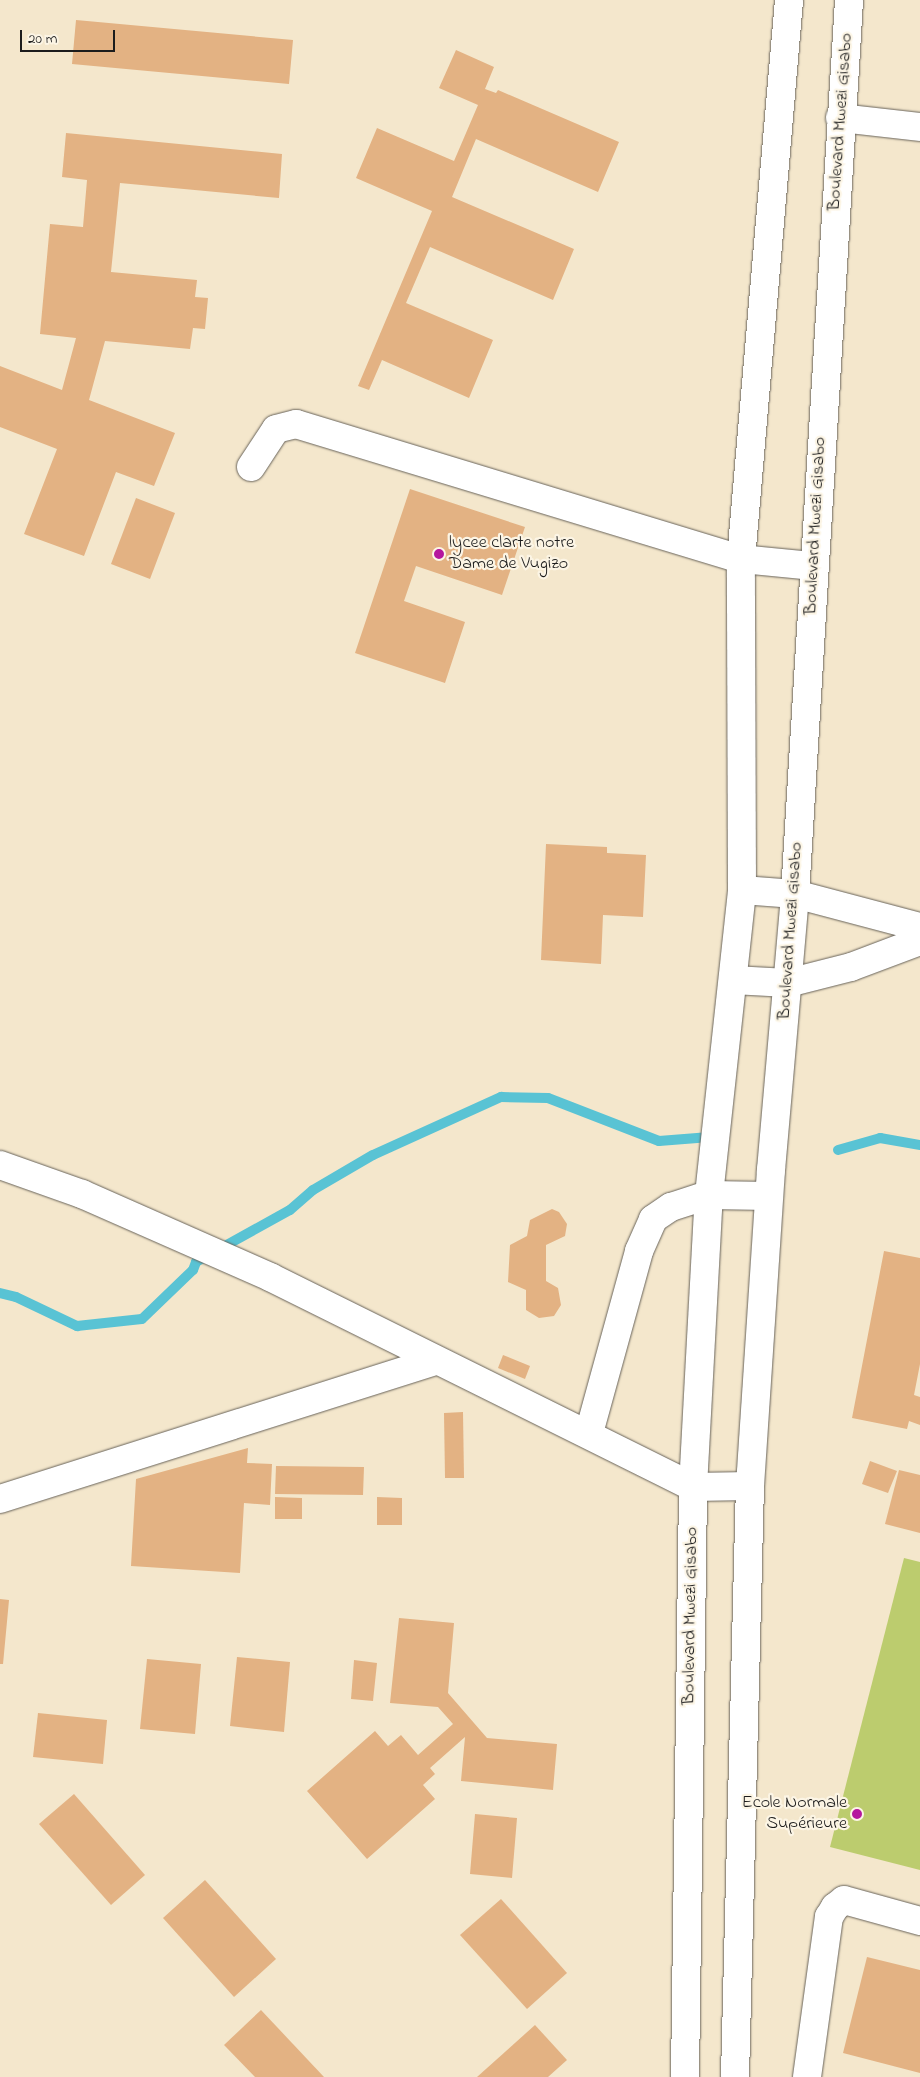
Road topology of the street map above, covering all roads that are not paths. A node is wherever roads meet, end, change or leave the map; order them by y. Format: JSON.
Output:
{"nodes":[{"id":1,"x":788,"y":0,"type":"edge"},
{"id":2,"x":849,"y":0,"type":"edge"},
{"id":3,"x":840,"y":118,"type":"junction"},
{"id":4,"x":920,"y":127,"type":"edge"},
{"id":5,"x":251,"y":466,"type":"dead end"},
{"id":6,"x":741,"y":559,"type":"junction"},
{"id":7,"x":813,"y":566,"type":"junction"},
{"id":8,"x":742,"y":890,"type":"junction"},
{"id":9,"x":795,"y":894,"type":"junction"},
{"id":10,"x":920,"y":927,"type":"edge"},
{"id":11,"x":920,"y":941,"type":"edge"},
{"id":12,"x":733,"y":980,"type":"junction"},
{"id":13,"x":788,"y":983,"type":"junction"},
{"id":14,"x":0,"y":1166,"type":"edge"},
{"id":15,"x":770,"y":1183,"type":"junction"},
{"id":16,"x":709,"y":1195,"type":"junction"},
{"id":17,"x":435,"y":1361,"type":"junction"},
{"id":18,"x":589,"y":1433,"type":"junction"},
{"id":19,"x":750,"y":1486,"type":"junction"},
{"id":20,"x":693,"y":1487,"type":"junction"},
{"id":21,"x":0,"y":1499,"type":"edge"},
{"id":22,"x":920,"y":1921,"type":"edge"},
{"id":23,"x":684,"y":2077,"type":"edge"},
{"id":24,"x":735,"y":2077,"type":"edge"},
{"id":25,"x":807,"y":2077,"type":"edge"}],
"edges":[{"from":1,"to":6,"type":"main road"},
{"from":2,"to":3,"type":"main road","name":"Boulevard Mwezi Gisabo"},
{"from":3,"to":4,"type":"main road"},
{"from":3,"to":7,"type":"main road","name":"Boulevard Mwezi Gisabo"},
{"from":5,"to":6,"type":"main road"},
{"from":6,"to":7,"type":"main road"},
{"from":6,"to":8,"type":"main road"},
{"from":7,"to":9,"type":"main road","name":"Boulevard Mwezi Gisabo"},
{"from":8,"to":9,"type":"main road"},
{"from":8,"to":12,"type":"main road"},
{"from":9,"to":10,"type":"main road"},
{"from":9,"to":13,"type":"main road","name":"Boulevard Mwezi Gisabo"},
{"from":11,"to":13,"type":"main road"},
{"from":12,"to":13,"type":"main road"},
{"from":12,"to":16,"type":"main road","name":"Boulevard Mwezi Gisabo"},
{"from":13,"to":15,"type":"main road","name":"Boulevard Mwezi Gisabo"},
{"from":14,"to":17,"type":"main road"},
{"from":15,"to":16,"type":"main road"},
{"from":15,"to":19,"type":"main road"},
{"from":16,"to":18,"type":"main road"},
{"from":16,"to":20,"type":"main road","name":"Boulevard Mwezi Gisabo"},
{"from":17,"to":18,"type":"main road"},
{"from":17,"to":21,"type":"main road"},
{"from":18,"to":20,"type":"main road"},
{"from":19,"to":20,"type":"main road"},
{"from":19,"to":24,"type":"main road"},
{"from":20,"to":23,"type":"main road","name":"Boulevard Mwezi Gisabo"},
{"from":22,"to":25,"type":"main road"}]}
